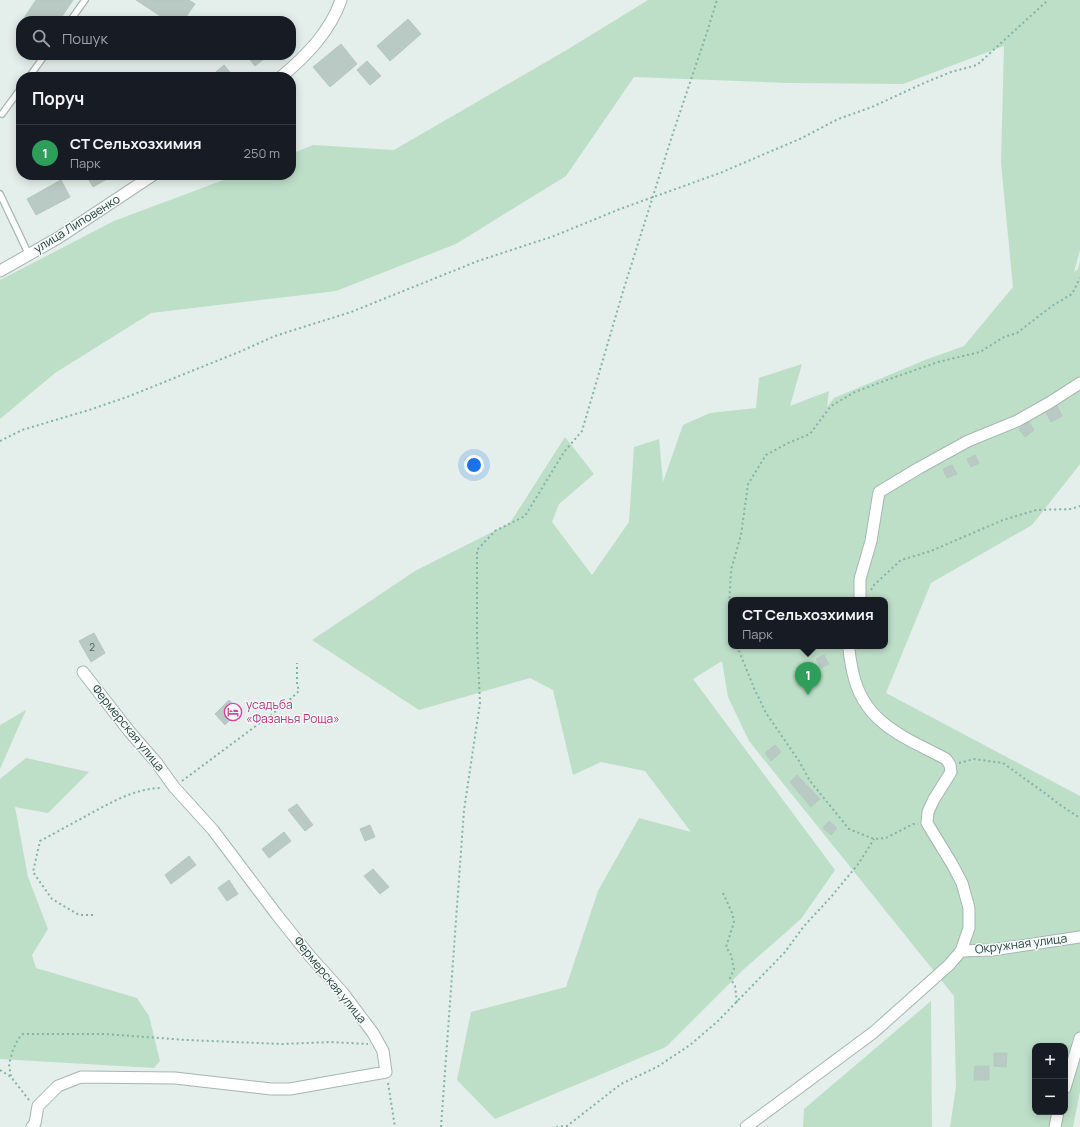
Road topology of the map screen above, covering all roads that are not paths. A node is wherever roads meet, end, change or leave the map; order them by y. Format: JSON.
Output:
{"nodes":[{"id":1,"x":85,"y":0,"type":"edge"},
{"id":2,"x":340,"y":0,"type":"edge"},
{"id":3,"x":74,"y":16,"type":"edge"},
{"id":4,"x":41,"y":60,"type":"edge"},
{"id":5,"x":33,"y":72,"type":"edge"},
{"id":6,"x":287,"y":72,"type":"edge"},
{"id":7,"x":16,"y":95,"type":"edge"},
{"id":8,"x":2,"y":114,"type":"dead end"},
{"id":9,"x":145,"y":180,"type":"edge"},
{"id":10,"x":0,"y":194,"type":"edge"},
{"id":11,"x":29,"y":255,"type":"junction"},
{"id":12,"x":0,"y":271,"type":"edge"},
{"id":13,"x":1080,"y":383,"type":"edge"},
{"id":14,"x":864,"y":597,"type":"edge"},
{"id":15,"x":849,"y":649,"type":"edge"},
{"id":16,"x":83,"y":672,"type":"dead end"},
{"id":17,"x":1080,"y":937,"type":"edge"},
{"id":18,"x":961,"y":950,"type":"junction"},
{"id":19,"x":1080,"y":1038,"type":"edge"},
{"id":20,"x":1068,"y":1079,"type":"edge"},
{"id":21,"x":1057,"y":1115,"type":"edge"},
{"id":22,"x":32,"y":1127,"type":"edge"},
{"id":23,"x":746,"y":1127,"type":"edge"},
{"id":24,"x":1055,"y":1127,"type":"edge"}],
"edges":[{"from":1,"to":3,"type":"lane"},
{"from":2,"to":6,"type":"street"},
{"from":4,"to":5,"type":"lane"},
{"from":7,"to":8,"type":"lane"},
{"from":9,"to":11,"type":"street","name":"улица Липовенко"},
{"from":10,"to":11,"type":"lane"},
{"from":11,"to":12,"type":"street","name":"улица Липовенко"},
{"from":13,"to":14,"type":"street"},
{"from":15,"to":18,"type":"street"},
{"from":16,"to":22,"type":"street","name":"Фермерская улица"},
{"from":17,"to":18,"type":"street","name":"Окружная улица"},
{"from":18,"to":23,"type":"street"},
{"from":19,"to":20,"type":"street"},
{"from":21,"to":24,"type":"street"}]}
